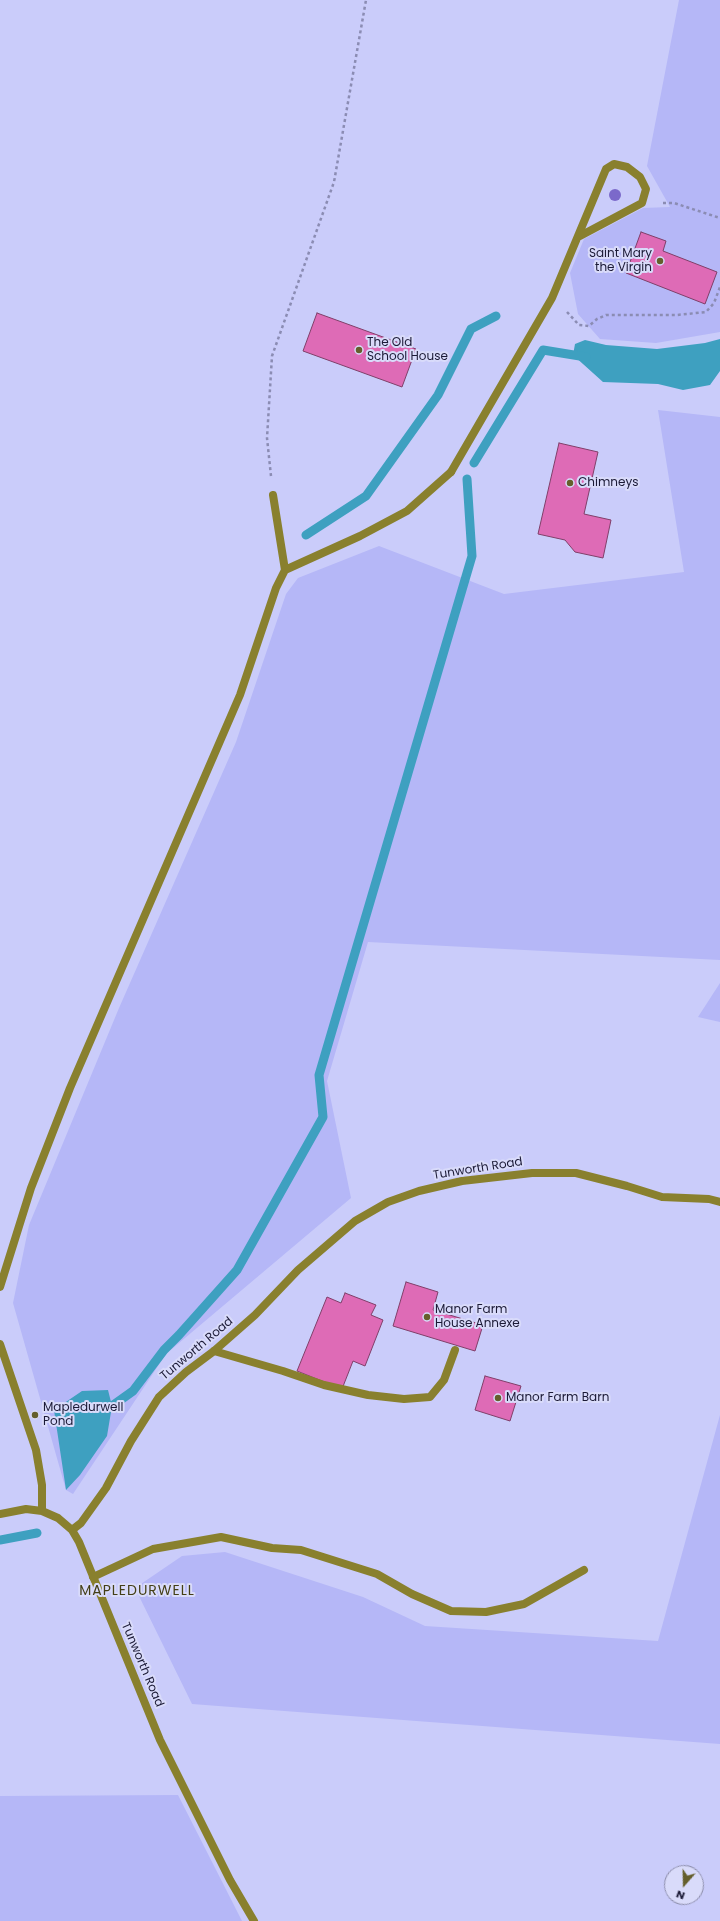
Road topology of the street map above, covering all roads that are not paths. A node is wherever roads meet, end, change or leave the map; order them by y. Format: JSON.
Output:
{"nodes":[{"id":1,"x":580,"y":236,"type":"junction"},
{"id":2,"x":273,"y":495,"type":"road end"},
{"id":3,"x":285,"y":570,"type":"junction"},
{"id":4,"x":720,"y":1202,"type":"edge"},
{"id":5,"x":0,"y":1287,"type":"edge"},
{"id":6,"x":0,"y":1344,"type":"edge"},
{"id":7,"x":455,"y":1350,"type":"dead end"},
{"id":8,"x":214,"y":1351,"type":"junction"},
{"id":9,"x":42,"y":1511,"type":"junction"},
{"id":10,"x":0,"y":1514,"type":"edge"},
{"id":11,"x":72,"y":1530,"type":"junction"},
{"id":12,"x":584,"y":1570,"type":"dead end"},
{"id":13,"x":93,"y":1577,"type":"junction"},
{"id":14,"x":254,"y":1921,"type":"edge"}],
"edges":[{"from":1,"to":1,"type":"street"},
{"from":1,"to":3,"type":"street"},
{"from":2,"to":3,"type":"street"},
{"from":3,"to":5,"type":"street"},
{"from":4,"to":8,"type":"street","name":"Tunworth Road"},
{"from":6,"to":9,"type":"street"},
{"from":7,"to":8,"type":"street"},
{"from":8,"to":11,"type":"street","name":"Tunworth Road"},
{"from":9,"to":10,"type":"street"},
{"from":9,"to":11,"type":"street"},
{"from":11,"to":13,"type":"street","name":"Tunworth Road"},
{"from":12,"to":13,"type":"street"},
{"from":13,"to":14,"type":"street","name":"Tunworth Road"}]}
